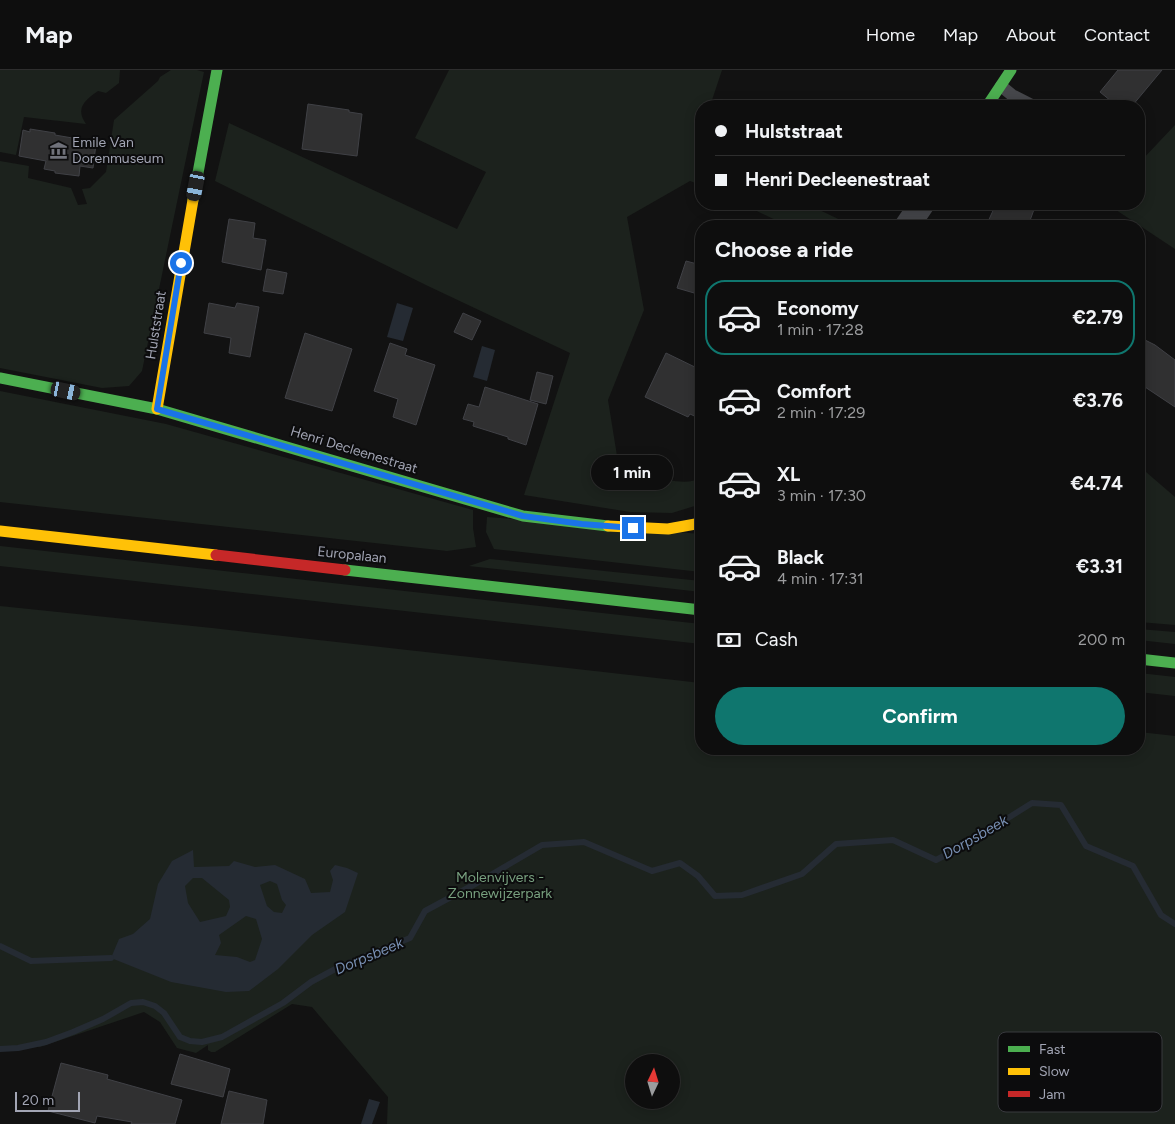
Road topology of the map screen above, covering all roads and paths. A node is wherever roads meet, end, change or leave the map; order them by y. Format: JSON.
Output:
{"nodes":[{"id":1,"x":217,"y":70,"type":"edge"},
{"id":2,"x":1011,"y":70,"type":"edge"},
{"id":3,"x":1001,"y":86,"type":"junction"},
{"id":4,"x":991,"y":100,"type":"edge"},
{"id":5,"x":1022,"y":100,"type":"edge"},
{"id":6,"x":0,"y":378,"type":"edge"},
{"id":7,"x":157,"y":409,"type":"junction"},
{"id":8,"x":695,"y":524,"type":"edge"},
{"id":9,"x":0,"y":531,"type":"edge"},
{"id":10,"x":695,"y":609,"type":"edge"},
{"id":11,"x":1145,"y":660,"type":"edge"},
{"id":12,"x":1175,"y":663,"type":"edge"}],
"edges":[{"from":1,"to":7,"type":"street","name":"Hulststraat"},
{"from":2,"to":3,"type":"street"},
{"from":3,"to":4,"type":"street"},
{"from":3,"to":5,"type":"lane"},
{"from":6,"to":7,"type":"street","name":"Henri Decleenestraat"},
{"from":7,"to":8,"type":"street","name":"Henri Decleenestraat"},
{"from":9,"to":10,"type":"street","name":"Europalaan"},
{"from":11,"to":12,"type":"street"}]}
